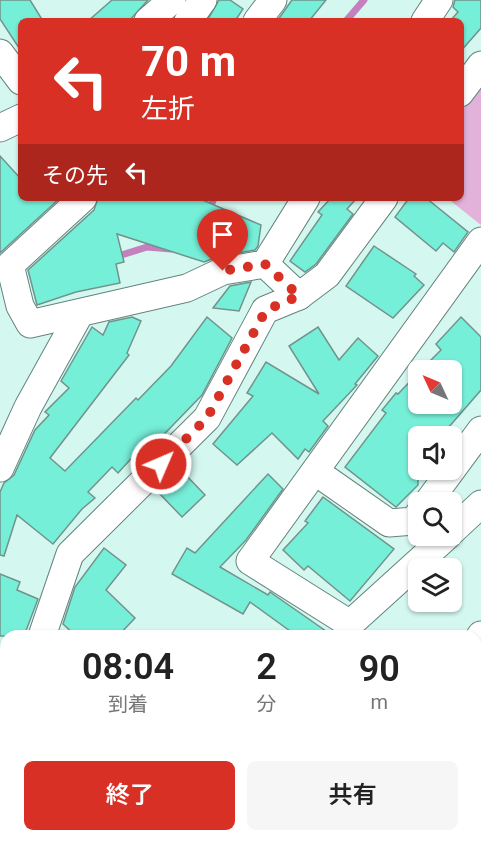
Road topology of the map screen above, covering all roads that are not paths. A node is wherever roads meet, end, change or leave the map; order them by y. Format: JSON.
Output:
{"nodes":[{"id":1,"x":172,"y":0,"type":"edge"},
{"id":2,"x":203,"y":0,"type":"edge"},
{"id":3,"x":273,"y":0,"type":"edge"},
{"id":4,"x":439,"y":0,"type":"edge"},
{"id":5,"x":151,"y":18,"type":"edge"},
{"id":6,"x":190,"y":18,"type":"edge"},
{"id":7,"x":259,"y":18,"type":"edge"},
{"id":8,"x":427,"y":18,"type":"edge"},
{"id":9,"x":0,"y":53,"type":"edge"},
{"id":10,"x":481,"y":65,"type":"edge"},
{"id":11,"x":18,"y":77,"type":"edge"},
{"id":12,"x":464,"y":88,"type":"edge"},
{"id":13,"x":18,"y":119,"type":"edge"},
{"id":14,"x":0,"y":128,"type":"edge"},
{"id":15,"x":80,"y":201,"type":"edge"},
{"id":16,"x":304,"y":201,"type":"edge"},
{"id":17,"x":382,"y":201,"type":"edge"},
{"id":18,"x":481,"y":241,"type":"edge"},
{"id":19,"x":265,"y":264,"type":"junction"},
{"id":20,"x":299,"y":296,"type":"junction"},
{"id":21,"x":10,"y":308,"type":"edge"},
{"id":22,"x":79,"y":315,"type":"junction"},
{"id":23,"x":481,"y":430,"type":"edge"},
{"id":24,"x":0,"y":468,"type":"edge"},
{"id":25,"x":316,"y":472,"type":"junction"},
{"id":26,"x":435,"y":492,"type":"edge"},
{"id":27,"x":481,"y":504,"type":"edge"},
{"id":28,"x":408,"y":521,"type":"edge"},
{"id":29,"x":462,"y":522,"type":"edge"},
{"id":30,"x":436,"y":546,"type":"edge"},
{"id":31,"x":44,"y":630,"type":"edge"}],
"edges":[{"from":1,"to":5,"type":"street"},
{"from":2,"to":6,"type":"street"},
{"from":3,"to":7,"type":"street"},
{"from":4,"to":8,"type":"street"},
{"from":9,"to":11,"type":"street"},
{"from":10,"to":12,"type":"street"},
{"from":13,"to":14,"type":"street"},
{"from":15,"to":21,"type":"street"},
{"from":16,"to":19,"type":"street"},
{"from":17,"to":20,"type":"street"},
{"from":18,"to":25,"type":"street"},
{"from":19,"to":20,"type":"street"},
{"from":19,"to":22,"type":"street"},
{"from":20,"to":31,"type":"street"},
{"from":21,"to":22,"type":"street"},
{"from":22,"to":24,"type":"street"},
{"from":23,"to":26,"type":"street"},
{"from":25,"to":28,"type":"street"},
{"from":25,"to":30,"type":"street"},
{"from":27,"to":29,"type":"street"}]}
